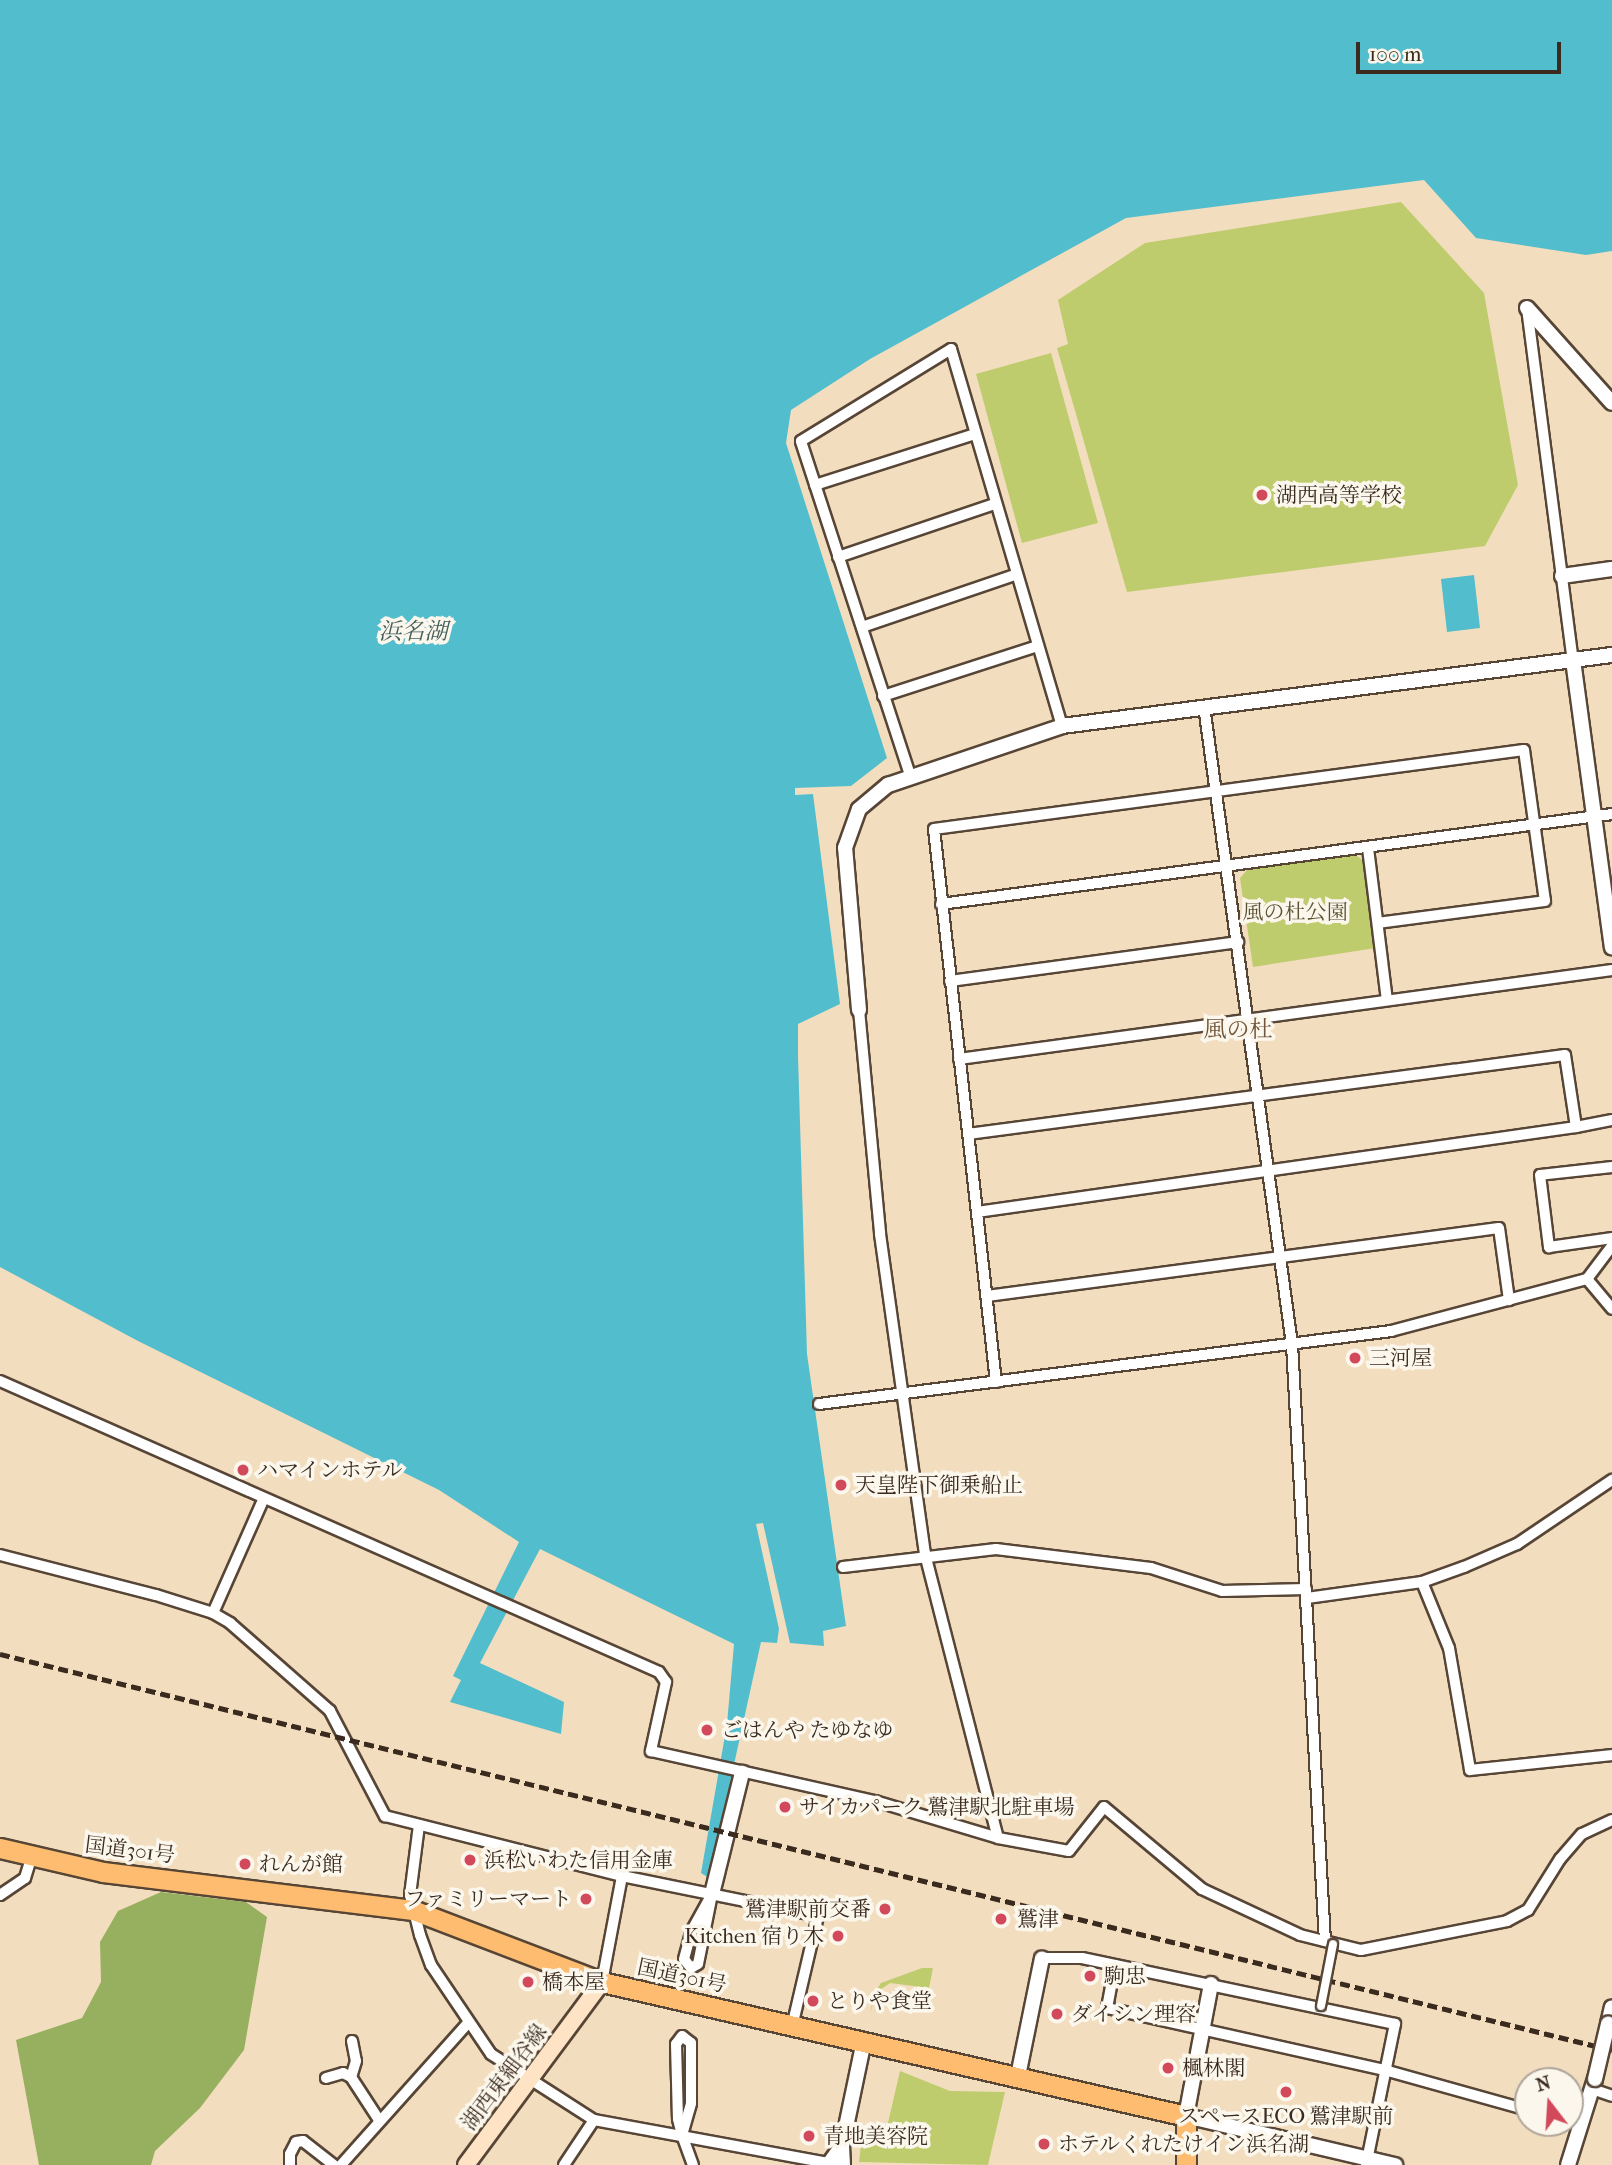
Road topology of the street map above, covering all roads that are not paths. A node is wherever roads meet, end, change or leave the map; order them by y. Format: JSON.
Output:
{"nodes":[{"id":1,"x":1527,"y":308,"type":"joint"},
{"id":2,"x":1612,"y":403,"type":"edge"},
{"id":3,"x":975,"y":434,"type":"junction"},
{"id":4,"x":815,"y":485,"type":"junction"},
{"id":5,"x":995,"y":504,"type":"junction"},
{"id":6,"x":838,"y":557,"type":"junction"},
{"id":7,"x":1612,"y":569,"type":"edge"},
{"id":8,"x":1015,"y":575,"type":"junction"},
{"id":9,"x":1562,"y":576,"type":"junction"},
{"id":10,"x":862,"y":627,"type":"junction"},
{"id":11,"x":1035,"y":647,"type":"junction"},
{"id":12,"x":1612,"y":654,"type":"edge"},
{"id":13,"x":1573,"y":660,"type":"junction"},
{"id":14,"x":883,"y":696,"type":"junction"},
{"id":15,"x":1204,"y":706,"type":"junction"},
{"id":16,"x":1062,"y":726,"type":"junction"},
{"id":17,"x":911,"y":775,"type":"junction"},
{"id":18,"x":1216,"y":791,"type":"junction"},
{"id":19,"x":1612,"y":814,"type":"edge"},
{"id":20,"x":1594,"y":816,"type":"junction"},
{"id":21,"x":1536,"y":825,"type":"junction"},
{"id":22,"x":1368,"y":848,"type":"junction"},
{"id":23,"x":1227,"y":865,"type":"junction"},
{"id":24,"x":1608,"y":883,"type":"edge"},
{"id":25,"x":941,"y":904,"type":"junction"},
{"id":26,"x":1378,"y":923,"type":"junction"},
{"id":27,"x":1238,"y":942,"type":"junction"},
{"id":28,"x":1612,"y":947,"type":"edge"},
{"id":29,"x":1612,"y":970,"type":"edge"},
{"id":30,"x":950,"y":981,"type":"junction"},
{"id":31,"x":1387,"y":1000,"type":"junction"},
{"id":32,"x":859,"y":1010,"type":"joint"},
{"id":33,"x":1248,"y":1020,"type":"junction"},
{"id":34,"x":959,"y":1059,"type":"junction"},
{"id":35,"x":1258,"y":1096,"type":"junction"},
{"id":36,"x":1612,"y":1120,"type":"edge"},
{"id":37,"x":1576,"y":1127,"type":"junction"},
{"id":38,"x":968,"y":1134,"type":"junction"},
{"id":39,"x":1612,"y":1167,"type":"edge"},
{"id":40,"x":1268,"y":1172,"type":"junction"},
{"id":41,"x":977,"y":1212,"type":"junction"},
{"id":42,"x":1612,"y":1238,"type":"edge"},
{"id":43,"x":1612,"y":1246,"type":"edge"},
{"id":44,"x":1280,"y":1258,"type":"junction"},
{"id":45,"x":1587,"y":1279,"type":"junction"},
{"id":46,"x":987,"y":1296,"type":"junction"},
{"id":47,"x":1509,"y":1300,"type":"junction"},
{"id":48,"x":1612,"y":1309,"type":"edge"},
{"id":49,"x":1292,"y":1344,"type":"junction"},
{"id":50,"x":0,"y":1381,"type":"edge"},
{"id":51,"x":996,"y":1382,"type":"junction"},
{"id":52,"x":902,"y":1396,"type":"junction"},
{"id":53,"x":819,"y":1404,"type":"dead end"},
{"id":54,"x":1612,"y":1480,"type":"edge"},
{"id":55,"x":264,"y":1500,"type":"junction"},
{"id":56,"x":925,"y":1554,"type":"junction"},
{"id":57,"x":0,"y":1555,"type":"edge"},
{"id":58,"x":843,"y":1567,"type":"dead end"},
{"id":59,"x":1422,"y":1582,"type":"junction"},
{"id":60,"x":1306,"y":1593,"type":"junction"},
{"id":61,"x":213,"y":1613,"type":"junction"},
{"id":62,"x":1612,"y":1755,"type":"edge"},
{"id":63,"x":742,"y":1773,"type":"junction"},
{"id":64,"x":1612,"y":1819,"type":"edge"},
{"id":65,"x":419,"y":1825,"type":"junction"},
{"id":66,"x":998,"y":1838,"type":"junction"},
{"id":67,"x":0,"y":1848,"type":"edge"},
{"id":68,"x":30,"y":1858,"type":"junction"},
{"id":69,"x":622,"y":1876,"type":"junction"},
{"id":70,"x":712,"y":1894,"type":"junction"},
{"id":71,"x":0,"y":1895,"type":"edge"},
{"id":72,"x":413,"y":1910,"type":"junction"},
{"id":73,"x":1329,"y":1942,"type":"junction"},
{"id":74,"x":1042,"y":1958,"type":"joint"},
{"id":75,"x":1115,"y":1965,"type":"junction"},
{"id":76,"x":602,"y":1982,"type":"junction"},
{"id":77,"x":1211,"y":1984,"type":"junction"},
{"id":78,"x":1321,"y":2006,"type":"junction"},
{"id":79,"x":1612,"y":2007,"type":"edge"},
{"id":80,"x":468,"y":2023,"type":"junction"},
{"id":81,"x":793,"y":2023,"type":"junction"},
{"id":82,"x":1201,"y":2032,"type":"junction"},
{"id":83,"x":352,"y":2041,"type":"dead end"},
{"id":84,"x":863,"y":2041,"type":"junction"},
{"id":85,"x":1388,"y":2071,"type":"junction"},
{"id":86,"x":1018,"y":2076,"type":"junction"},
{"id":87,"x":351,"y":2077,"type":"junction"},
{"id":88,"x":529,"y":2077,"type":"junction"},
{"id":89,"x":327,"y":2078,"type":"dead end"},
{"id":90,"x":1594,"y":2084,"type":"junction"},
{"id":91,"x":1612,"y":2096,"type":"edge"},
{"id":92,"x":1514,"y":2106,"type":"edge"},
{"id":93,"x":1584,"y":2107,"type":"edge"},
{"id":94,"x":1186,"y":2116,"type":"junction"},
{"id":95,"x":379,"y":2120,"type":"junction"},
{"id":96,"x":594,"y":2120,"type":"junction"},
{"id":97,"x":682,"y":2135,"type":"junction"},
{"id":98,"x":1574,"y":2137,"type":"edge"},
{"id":99,"x":842,"y":2146,"type":"junction"},
{"id":100,"x":1367,"y":2161,"type":"edge"},
{"id":101,"x":473,"y":2162,"type":"edge"},
{"id":102,"x":828,"y":2164,"type":"edge"},
{"id":103,"x":290,"y":2165,"type":"edge"},
{"id":104,"x":334,"y":2165,"type":"edge"},
{"id":105,"x":341,"y":2165,"type":"edge"},
{"id":106,"x":564,"y":2165,"type":"edge"},
{"id":107,"x":693,"y":2165,"type":"edge"},
{"id":108,"x":843,"y":2165,"type":"edge"},
{"id":109,"x":1186,"y":2165,"type":"edge"},
{"id":110,"x":1395,"y":2165,"type":"edge"},
{"id":111,"x":1569,"y":2165,"type":"edge"}],
"edges":[{"from":1,"to":2,"type":"street"},
{"from":1,"to":9,"type":"street"},
{"from":3,"to":4,"type":"street"},
{"from":3,"to":4,"type":"street"},
{"from":3,"to":5,"type":"street"},
{"from":4,"to":6,"type":"street"},
{"from":5,"to":6,"type":"street"},
{"from":5,"to":8,"type":"street"},
{"from":6,"to":10,"type":"street"},
{"from":7,"to":9,"type":"street"},
{"from":8,"to":10,"type":"street"},
{"from":8,"to":11,"type":"street"},
{"from":9,"to":13,"type":"street"},
{"from":10,"to":14,"type":"street"},
{"from":11,"to":14,"type":"street"},
{"from":11,"to":16,"type":"street"},
{"from":12,"to":13,"type":"street"},
{"from":13,"to":15,"type":"street"},
{"from":13,"to":20,"type":"street"},
{"from":14,"to":17,"type":"street"},
{"from":15,"to":16,"type":"street"},
{"from":15,"to":18,"type":"street"},
{"from":16,"to":17,"type":"street"},
{"from":17,"to":32,"type":"street"},
{"from":18,"to":21,"type":"street"},
{"from":18,"to":23,"type":"street"},
{"from":18,"to":25,"type":"street"},
{"from":19,"to":20,"type":"street"},
{"from":20,"to":21,"type":"street"},
{"from":20,"to":24,"type":"street"},
{"from":21,"to":22,"type":"street"},
{"from":21,"to":26,"type":"street"},
{"from":22,"to":23,"type":"street"},
{"from":22,"to":26,"type":"street"},
{"from":23,"to":25,"type":"street"},
{"from":23,"to":27,"type":"street"},
{"from":24,"to":28,"type":"street"},
{"from":25,"to":30,"type":"street"},
{"from":26,"to":31,"type":"street"},
{"from":27,"to":30,"type":"street"},
{"from":27,"to":33,"type":"street"},
{"from":29,"to":31,"type":"street"},
{"from":30,"to":34,"type":"street"},
{"from":31,"to":33,"type":"street"},
{"from":32,"to":52,"type":"street"},
{"from":33,"to":34,"type":"street"},
{"from":33,"to":35,"type":"street"},
{"from":34,"to":38,"type":"street"},
{"from":35,"to":37,"type":"street"},
{"from":35,"to":38,"type":"street"},
{"from":35,"to":40,"type":"street"},
{"from":36,"to":37,"type":"street"},
{"from":37,"to":40,"type":"street"},
{"from":38,"to":41,"type":"street"},
{"from":39,"to":42,"type":"street"},
{"from":40,"to":41,"type":"street"},
{"from":40,"to":44,"type":"street"},
{"from":41,"to":46,"type":"street"},
{"from":43,"to":45,"type":"street"},
{"from":44,"to":46,"type":"street"},
{"from":44,"to":47,"type":"street"},
{"from":44,"to":49,"type":"street"},
{"from":45,"to":47,"type":"street"},
{"from":45,"to":48,"type":"street"},
{"from":46,"to":51,"type":"street"},
{"from":47,"to":49,"type":"street"},
{"from":49,"to":51,"type":"street"},
{"from":49,"to":60,"type":"street"},
{"from":50,"to":55,"type":"street"},
{"from":51,"to":52,"type":"street"},
{"from":52,"to":53,"type":"street"},
{"from":52,"to":56,"type":"street"},
{"from":54,"to":59,"type":"street"},
{"from":55,"to":61,"type":"street"},
{"from":55,"to":63,"type":"street"},
{"from":56,"to":58,"type":"street"},
{"from":56,"to":60,"type":"street"},
{"from":56,"to":66,"type":"street"},
{"from":57,"to":61,"type":"street"},
{"from":59,"to":60,"type":"street"},
{"from":59,"to":62,"type":"street"},
{"from":60,"to":73,"type":"street"},
{"from":61,"to":65,"type":"street"},
{"from":63,"to":66,"type":"street"},
{"from":63,"to":70,"type":"street"},
{"from":64,"to":73,"type":"street"},
{"from":65,"to":69,"type":"street"},
{"from":65,"to":72,"type":"street"},
{"from":66,"to":73,"type":"street"},
{"from":67,"to":68,"type":"highway","name":"国道301号"},
{"from":68,"to":71,"type":"street"},
{"from":68,"to":72,"type":"highway","name":"国道301号"},
{"from":69,"to":70,"type":"street"},
{"from":69,"to":76,"type":"street"},
{"from":70,"to":70,"type":"street"},
{"from":70,"to":81,"type":"street"},
{"from":72,"to":76,"type":"highway","name":"国道301号"},
{"from":72,"to":80,"type":"street"},
{"from":73,"to":78,"type":"street","bridge":true},
{"from":74,"to":75,"type":"street"},
{"from":74,"to":86,"type":"street"},
{"from":75,"to":77,"type":"street"},
{"from":75,"to":82,"type":"street"},
{"from":76,"to":81,"type":"highway","name":"国道301号"},
{"from":76,"to":88,"type":"main road","name":"湖西東細谷線"},
{"from":77,"to":78,"type":"street"},
{"from":77,"to":82,"type":"street"},
{"from":78,"to":85,"type":"street"},
{"from":79,"to":90,"type":"street","bridge":true},
{"from":80,"to":88,"type":"street"},
{"from":80,"to":95,"type":"street"},
{"from":81,"to":84,"type":"highway","name":"国道301号"},
{"from":82,"to":85,"type":"street"},
{"from":82,"to":94,"type":"street"},
{"from":83,"to":87,"type":"street"},
{"from":84,"to":86,"type":"highway","name":"国道301号"},
{"from":84,"to":99,"type":"street"},
{"from":85,"to":92,"type":"street"},
{"from":85,"to":100,"type":"street"},
{"from":86,"to":94,"type":"highway","name":"国道301号"},
{"from":87,"to":89,"type":"street"},
{"from":87,"to":95,"type":"street"},
{"from":88,"to":96,"type":"street"},
{"from":88,"to":101,"type":"main road","name":"湖西東細谷線"},
{"from":90,"to":91,"type":"street"},
{"from":90,"to":93,"type":"street"},
{"from":94,"to":100,"type":"street"},
{"from":94,"to":109,"type":"highway"},
{"from":95,"to":105,"type":"street"},
{"from":96,"to":97,"type":"street"},
{"from":96,"to":106,"type":"street"},
{"from":97,"to":97,"type":"street"},
{"from":97,"to":102,"type":"street"},
{"from":97,"to":107,"type":"street"},
{"from":98,"to":111,"type":"street"},
{"from":99,"to":102,"type":"street"},
{"from":99,"to":108,"type":"street"},
{"from":100,"to":110,"type":"street"},
{"from":103,"to":104,"type":"street"}]}
